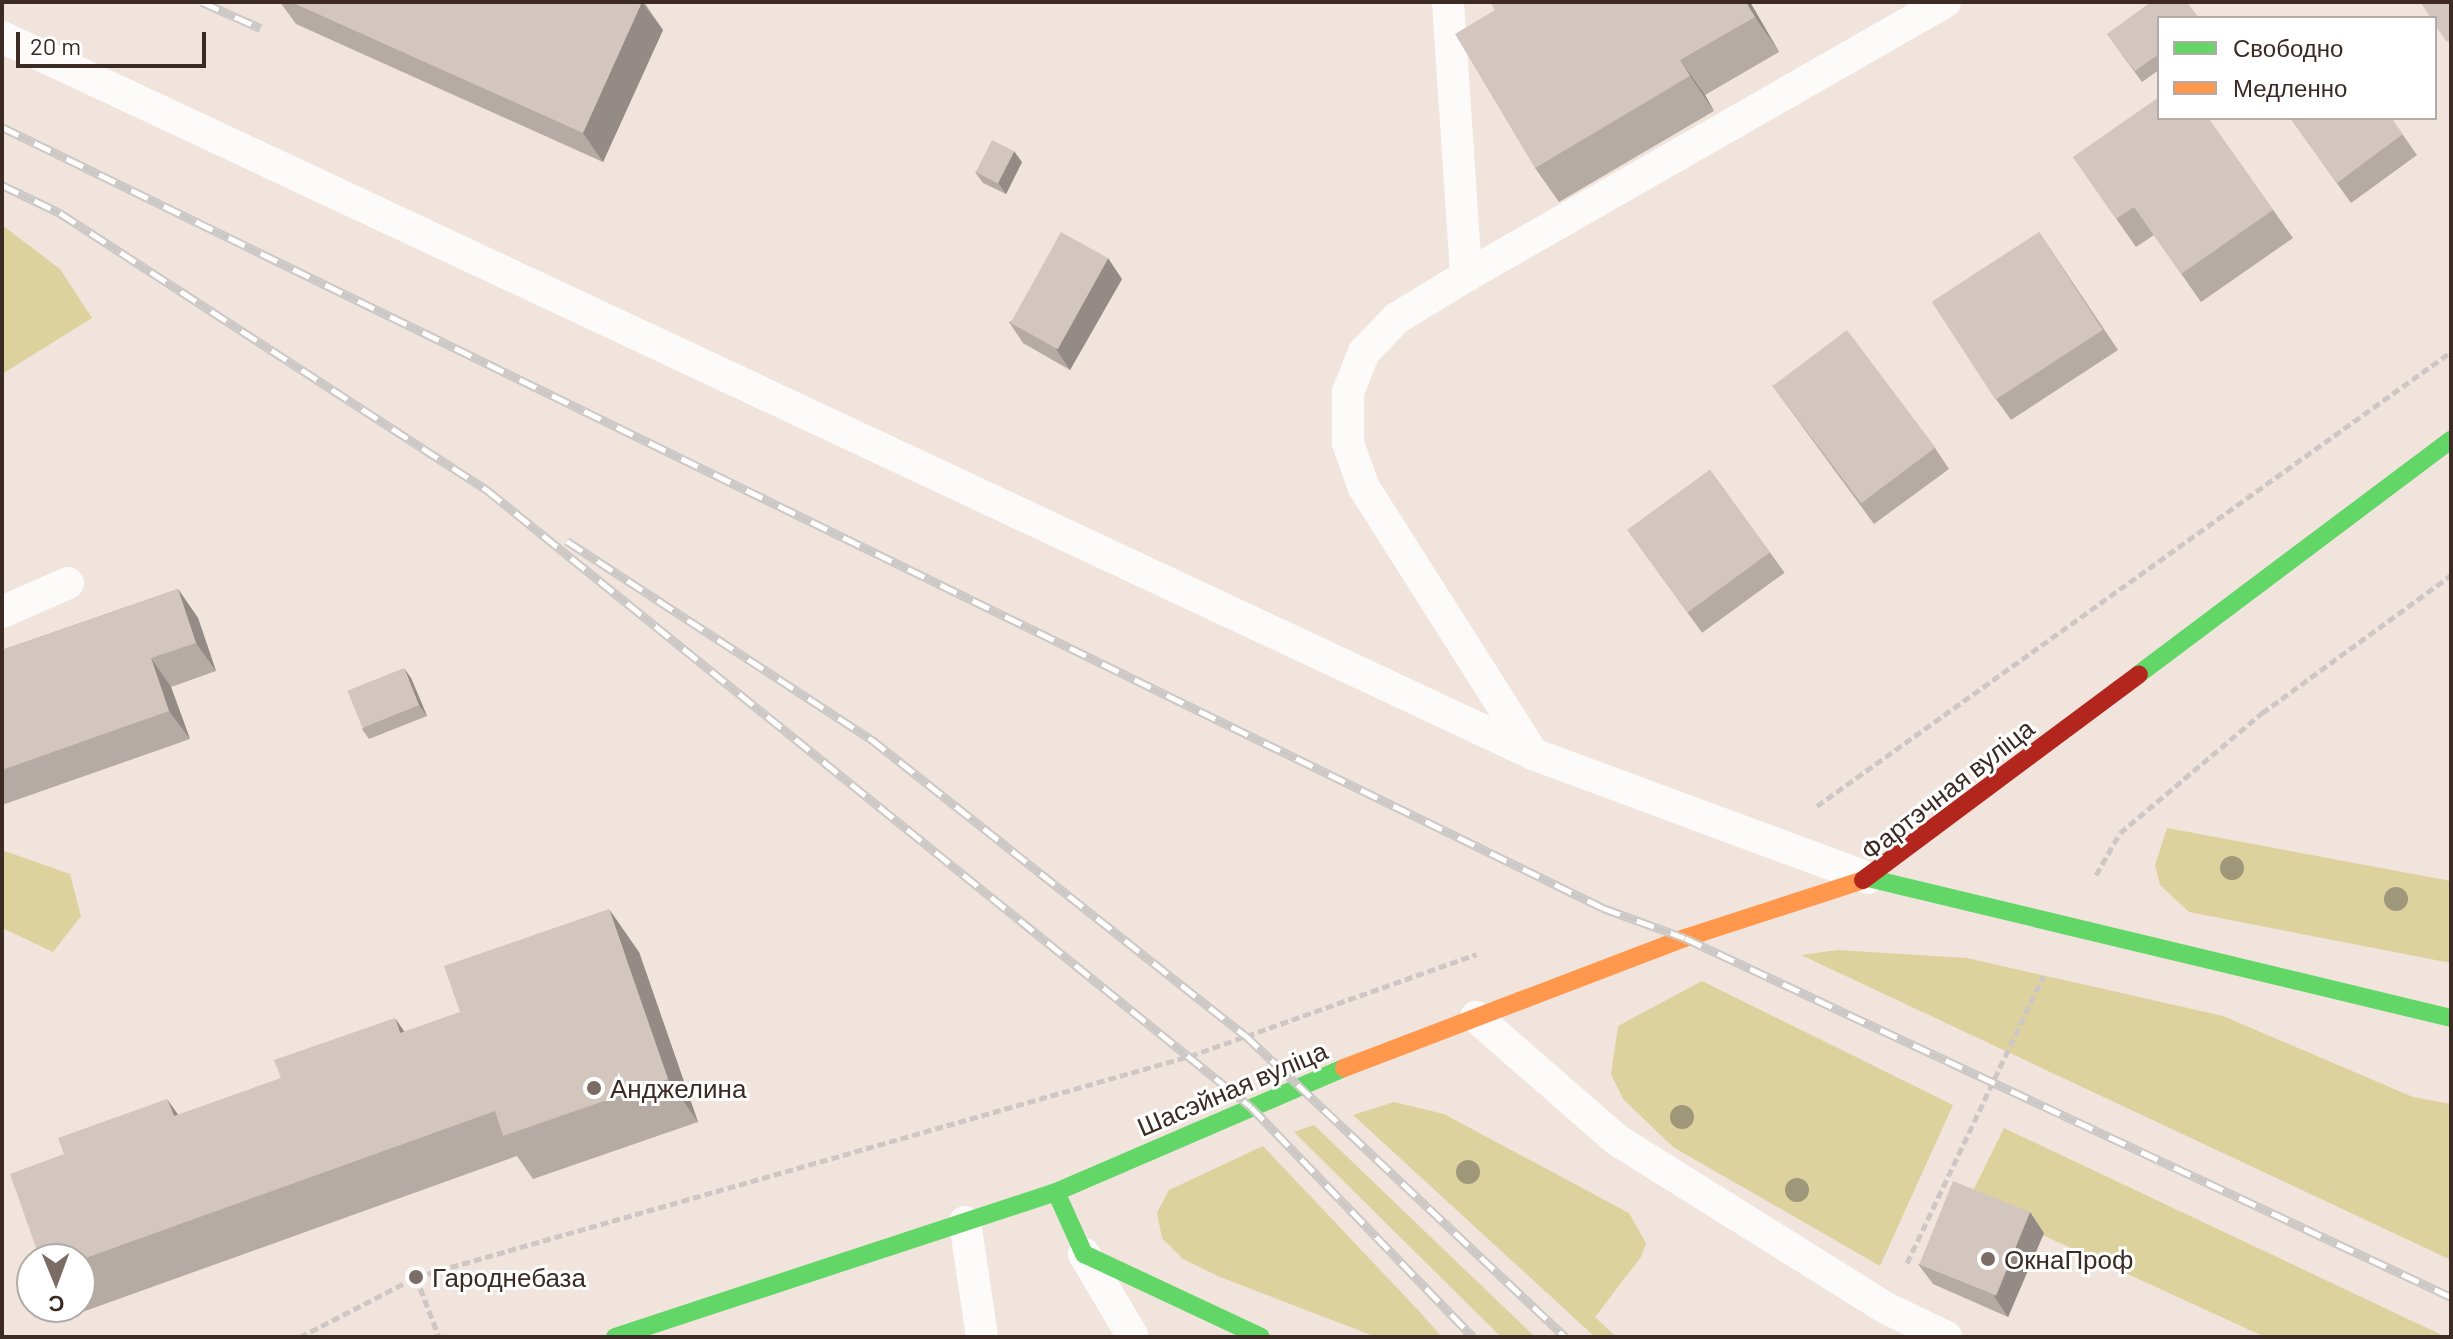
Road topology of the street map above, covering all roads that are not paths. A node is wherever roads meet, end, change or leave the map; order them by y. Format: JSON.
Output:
{"nodes":[{"id":1,"x":1448,"y":2,"type":"edge"},
{"id":2,"x":1945,"y":2,"type":"edge"},
{"id":3,"x":2,"y":37,"type":"edge"},
{"id":4,"x":1466,"y":276,"type":"junction"},
{"id":5,"x":2451,"y":440,"type":"edge"},
{"id":6,"x":68,"y":583,"type":"dead end"},
{"id":7,"x":2,"y":612,"type":"edge"},
{"id":8,"x":1533,"y":754,"type":"junction"},
{"id":9,"x":1868,"y":878,"type":"junction"},
{"id":10,"x":1476,"y":1017,"type":"junction"},
{"id":11,"x":2451,"y":1018,"type":"edge"},
{"id":12,"x":1056,"y":1192,"type":"junction"},
{"id":13,"x":965,"y":1222,"type":"junction"},
{"id":14,"x":1084,"y":1254,"type":"junction"},
{"id":15,"x":615,"y":1337,"type":"edge"},
{"id":16,"x":982,"y":1337,"type":"edge"},
{"id":17,"x":1133,"y":1337,"type":"edge"},
{"id":18,"x":1261,"y":1337,"type":"edge"},
{"id":19,"x":1946,"y":1337,"type":"edge"}],
"edges":[{"from":1,"to":4,"type":"lane"},
{"from":2,"to":4,"type":"lane"},
{"from":3,"to":8,"type":"lane"},
{"from":4,"to":8,"type":"lane"},
{"from":5,"to":9,"type":"main road","name":"Фартэчная вуліца"},
{"from":6,"to":7,"type":"lane"},
{"from":8,"to":9,"type":"lane"},
{"from":9,"to":10,"type":"main road","name":"Шасэйная вуліца"},
{"from":9,"to":11,"type":"main road","name":"Фартэчная вуліца"},
{"from":10,"to":12,"type":"main road","name":"Шасэйная вуліца"},
{"from":10,"to":19,"type":"lane"},
{"from":12,"to":13,"type":"main road","name":"Шасэйная вуліца"},
{"from":12,"to":14,"type":"main road"},
{"from":13,"to":15,"type":"main road","name":"Шасэйная вуліца"},
{"from":13,"to":16,"type":"lane"},
{"from":14,"to":17,"type":"lane"},
{"from":14,"to":18,"type":"main road"}]}
